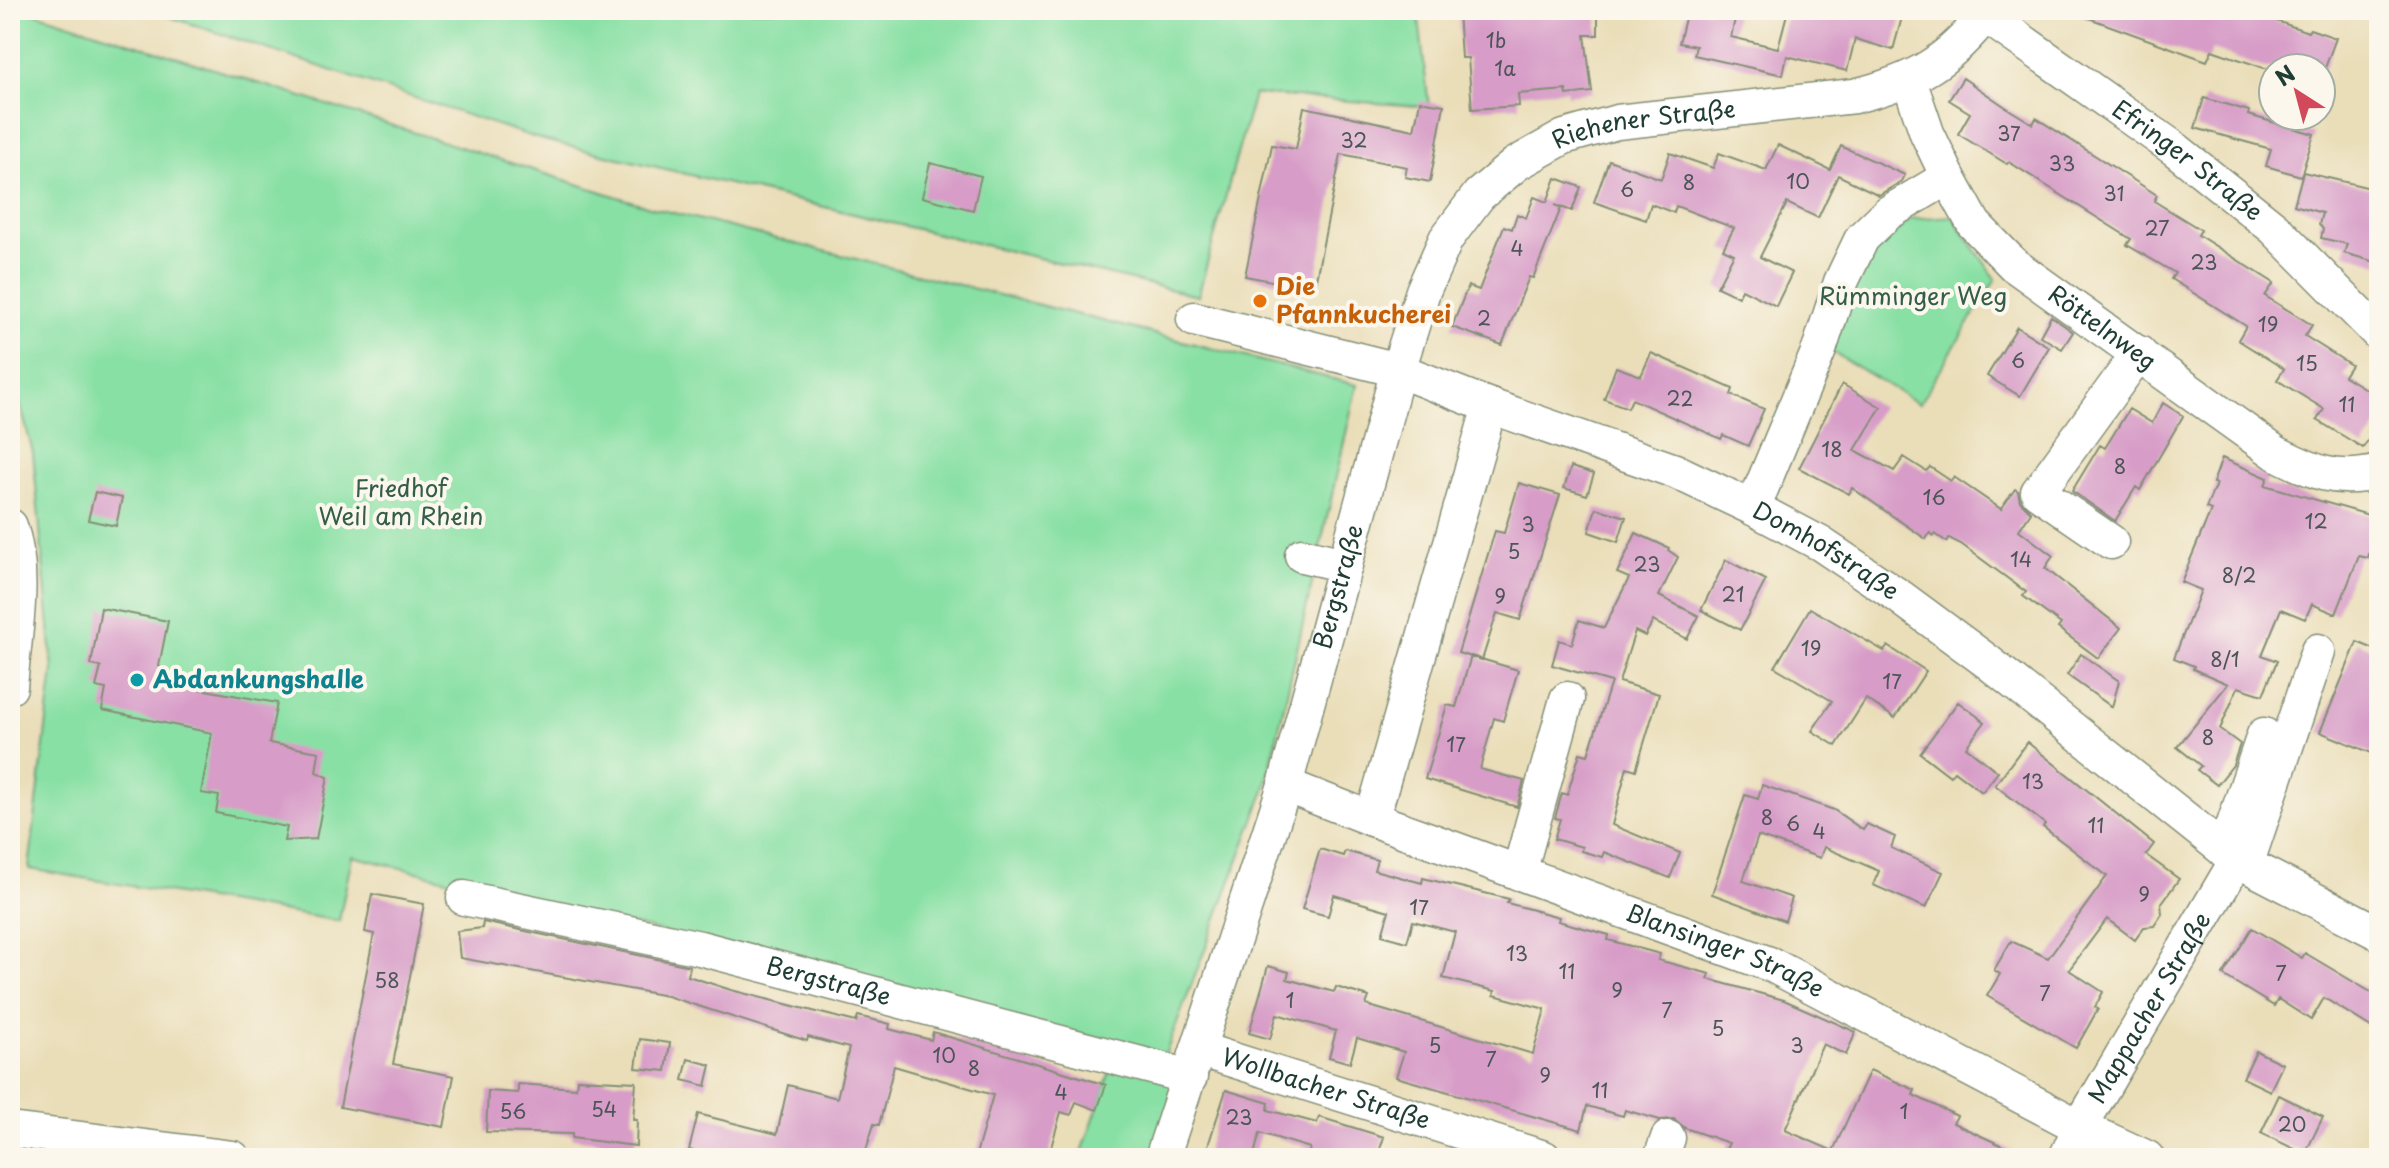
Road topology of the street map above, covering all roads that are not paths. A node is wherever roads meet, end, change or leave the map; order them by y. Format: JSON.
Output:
{"nodes":[{"id":1,"x":1984,"y":12,"type":"edge"},
{"id":2,"x":1909,"y":80,"type":"junction"},
{"id":3,"x":1948,"y":177,"type":"junction"},
{"id":4,"x":1194,"y":319,"type":"dead end"},
{"id":5,"x":2379,"y":334,"type":"edge"},
{"id":6,"x":2139,"y":353,"type":"junction"},
{"id":7,"x":1398,"y":370,"type":"junction"},
{"id":8,"x":1490,"y":406,"type":"junction"},
{"id":9,"x":2379,"y":472,"type":"edge"},
{"id":10,"x":1753,"y":508,"type":"junction"},
{"id":11,"x":10,"y":526,"type":"edge"},
{"id":12,"x":2111,"y":542,"type":"dead end"},
{"id":13,"x":1302,"y":555,"type":"dead end"},
{"id":14,"x":1345,"y":565,"type":"junction"},
{"id":15,"x":2318,"y":651,"type":"dead end"},
{"id":16,"x":10,"y":687,"type":"edge"},
{"id":17,"x":1567,"y":699,"type":"dead end"},
{"id":18,"x":2264,"y":735,"type":"dead end"},
{"id":19,"x":1285,"y":785,"type":"junction"},
{"id":20,"x":1372,"y":819,"type":"junction"},
{"id":21,"x":2236,"y":859,"type":"junction"},
{"id":22,"x":1519,"y":873,"type":"junction"},
{"id":23,"x":464,"y":898,"type":"dead end"},
{"id":24,"x":2379,"y":933,"type":"edge"},
{"id":25,"x":1194,"y":1063,"type":"junction"},
{"id":26,"x":2080,"y":1127,"type":"junction"},
{"id":27,"x":10,"y":1130,"type":"edge"},
{"id":28,"x":233,"y":1158,"type":"edge"},
{"id":29,"x":1162,"y":1158,"type":"edge"},
{"id":30,"x":1544,"y":1158,"type":"edge"},
{"id":31,"x":2066,"y":1158,"type":"edge"},
{"id":32,"x":2147,"y":1158,"type":"edge"}],
"edges":[{"from":1,"to":2,"type":"street","name":"Riehener Straße"},
{"from":1,"to":5,"type":"street","name":"Efringer Straße"},
{"from":2,"to":3,"type":"street","name":"Röttelnweg"},
{"from":2,"to":7,"type":"street","name":"Riehener Straße"},
{"from":3,"to":6,"type":"street","name":"Röttelnweg"},
{"from":3,"to":10,"type":"street"},
{"from":4,"to":7,"type":"street","name":"Domhofstraße"},
{"from":6,"to":9,"type":"street","name":"Röttelnweg"},
{"from":6,"to":12,"type":"street"},
{"from":7,"to":8,"type":"street","name":"Domhofstraße"},
{"from":7,"to":14,"type":"street","name":"Bergstraße"},
{"from":8,"to":10,"type":"street","name":"Domhofstraße"},
{"from":8,"to":20,"type":"street"},
{"from":10,"to":21,"type":"street","name":"Domhofstraße"},
{"from":11,"to":16,"type":"street"},
{"from":13,"to":14,"type":"street"},
{"from":14,"to":19,"type":"street","name":"Bergstraße"},
{"from":15,"to":21,"type":"street"},
{"from":17,"to":22,"type":"street"},
{"from":18,"to":21,"type":"street"},
{"from":19,"to":20,"type":"street","name":"Blansinger Straße"},
{"from":19,"to":25,"type":"street","name":"Bergstraße"},
{"from":20,"to":22,"type":"street","name":"Blansinger Straße"},
{"from":21,"to":24,"type":"street","name":"Domhofstraße"},
{"from":21,"to":26,"type":"street","name":"Mappacher Straße"},
{"from":22,"to":26,"type":"street","name":"Blansinger Straße"},
{"from":23,"to":25,"type":"street","name":"Bergstraße"},
{"from":25,"to":29,"type":"street","name":"Bergstraße"},
{"from":25,"to":30,"type":"street","name":"Wollbacher Straße"},
{"from":26,"to":31,"type":"street","name":"Mappacher Straße"},
{"from":26,"to":32,"type":"street","name":"Blansinger Straße"},
{"from":27,"to":28,"type":"street"}]}
